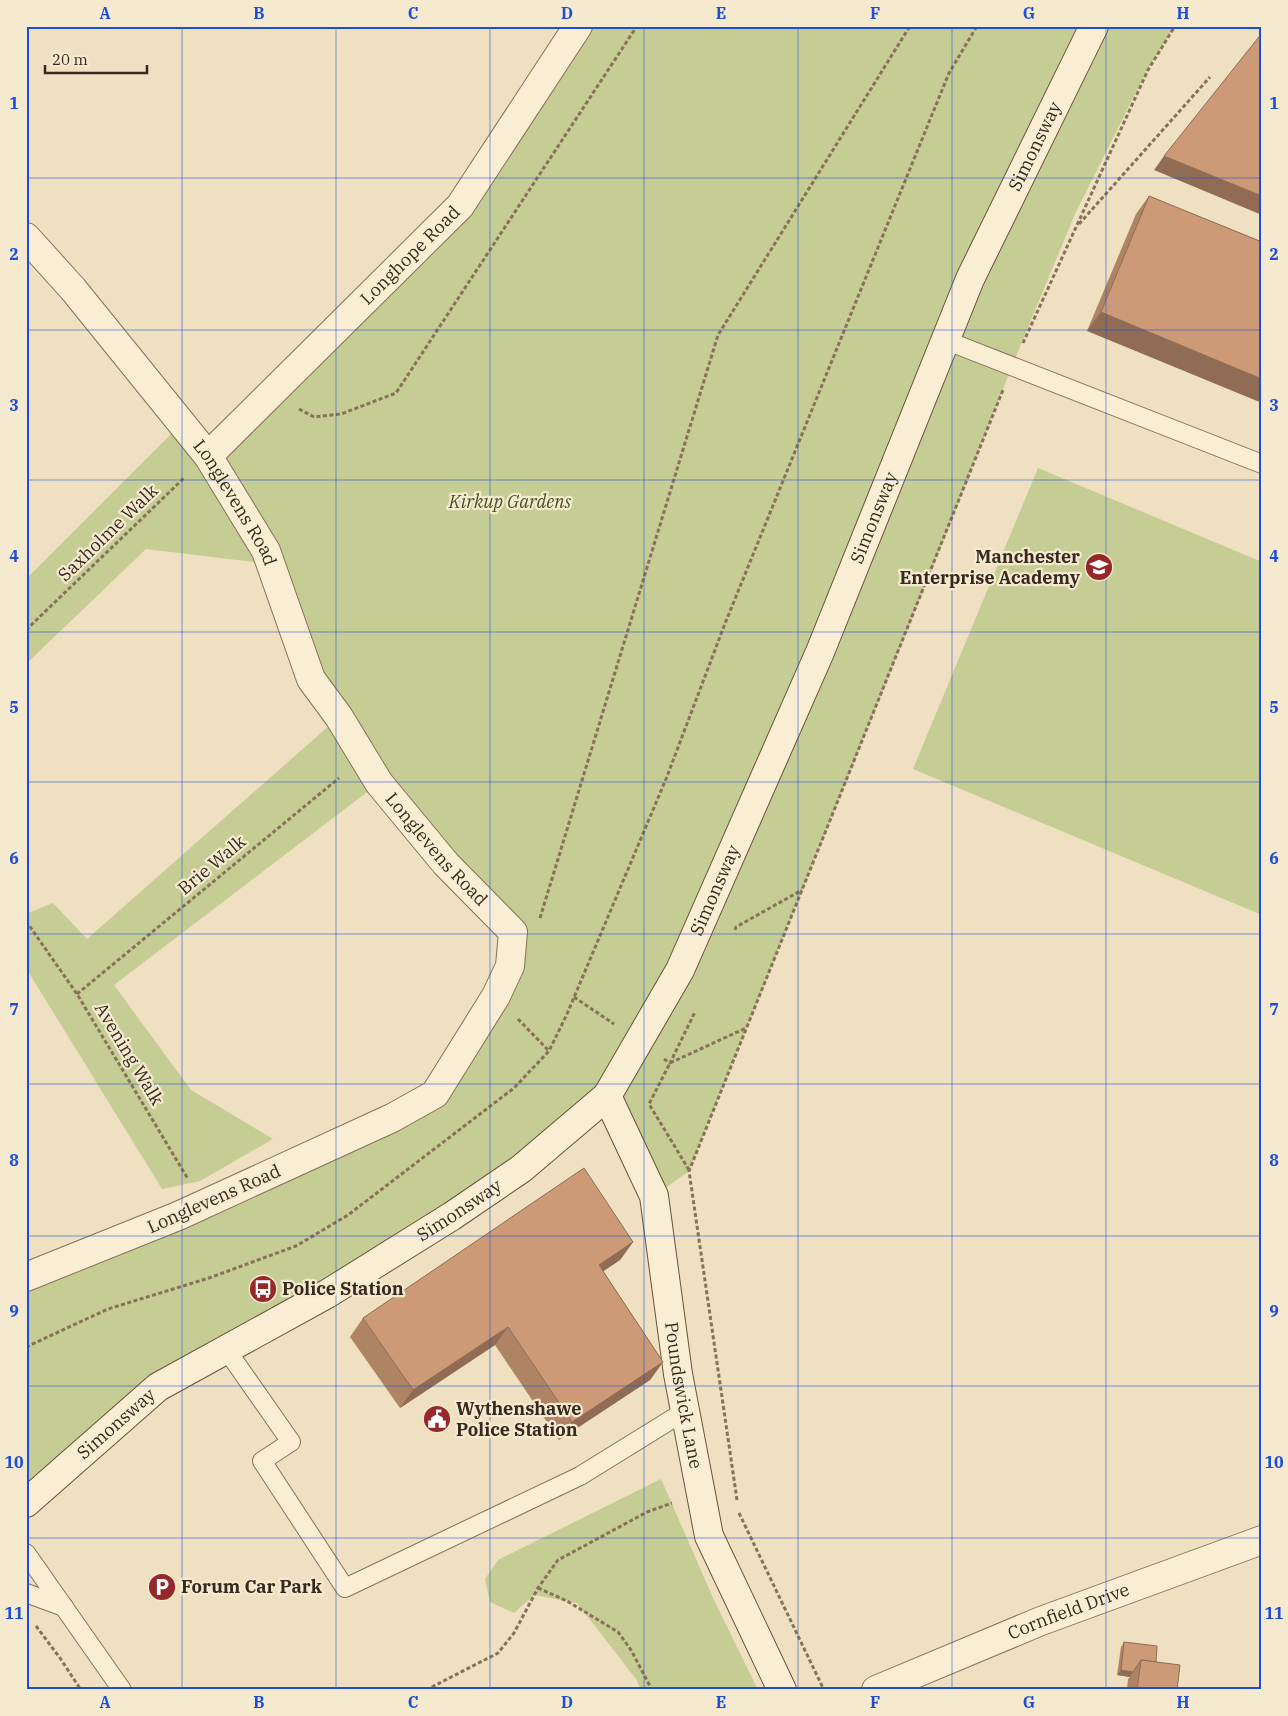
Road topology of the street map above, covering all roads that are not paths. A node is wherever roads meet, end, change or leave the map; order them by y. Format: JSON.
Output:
{"nodes":[{"id":1,"x":578,"y":26,"type":"edge"},
{"id":2,"x":1094,"y":26,"type":"edge"},
{"id":3,"x":26,"y":237,"type":"edge"},
{"id":4,"x":945,"y":340,"type":"junction"},
{"id":5,"x":208,"y":456,"type":"junction"},
{"id":6,"x":1262,"y":464,"type":"edge"},
{"id":7,"x":607,"y":1096,"type":"junction"},
{"id":8,"x":26,"y":1277,"type":"edge"},
{"id":9,"x":226,"y":1349,"type":"junction"},
{"id":10,"x":685,"y":1411,"type":"junction"},
{"id":11,"x":26,"y":1502,"type":"edge"},
{"id":12,"x":1262,"y":1540,"type":"edge"},
{"id":13,"x":26,"y":1553,"type":"edge"},
{"id":14,"x":26,"y":1593,"type":"edge"},
{"id":15,"x":64,"y":1607,"type":"junction"},
{"id":16,"x":122,"y":1690,"type":"edge"},
{"id":17,"x":782,"y":1690,"type":"edge"},
{"id":18,"x":876,"y":1690,"type":"edge"}],
"edges":[{"from":1,"to":5,"type":"street","name":"Longhope Road"},
{"from":2,"to":4,"type":"street","name":"Simonsway"},
{"from":3,"to":5,"type":"street","name":"Longlevens Road"},
{"from":4,"to":6,"type":"lane"},
{"from":4,"to":7,"type":"street","name":"Simonsway"},
{"from":5,"to":8,"type":"street","name":"Longlevens Road"},
{"from":7,"to":9,"type":"street","name":"Simonsway"},
{"from":7,"to":10,"type":"street","name":"Poundswick Lane"},
{"from":9,"to":10,"type":"lane"},
{"from":9,"to":11,"type":"street","name":"Simonsway"},
{"from":10,"to":17,"type":"street","name":"Poundswick Lane"},
{"from":12,"to":18,"type":"street","name":"Cornfield Drive"},
{"from":13,"to":15,"type":"lane"},
{"from":14,"to":15,"type":"lane"},
{"from":15,"to":16,"type":"lane"}]}
